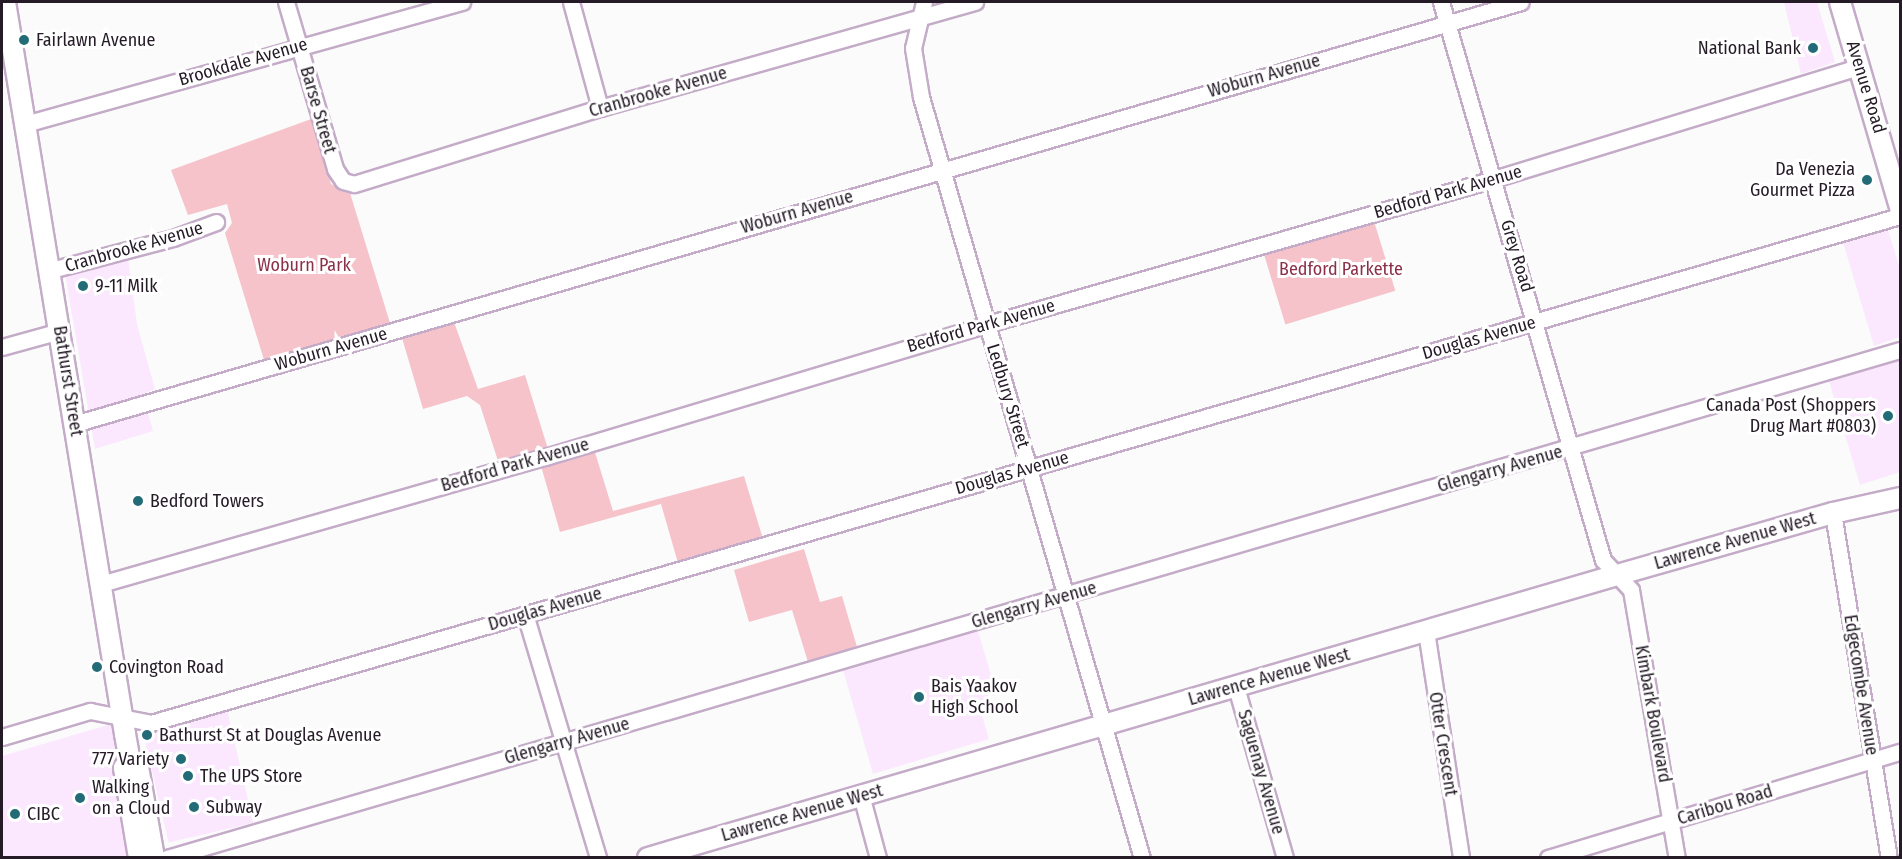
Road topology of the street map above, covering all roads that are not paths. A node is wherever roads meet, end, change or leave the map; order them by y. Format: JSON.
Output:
{"nodes":[{"id":1,"x":286,"y":2,"type":"edge"},
{"id":2,"x":462,"y":2,"type":"edge"},
{"id":3,"x":571,"y":2,"type":"edge"},
{"id":4,"x":924,"y":2,"type":"edge"},
{"id":5,"x":975,"y":2,"type":"edge"},
{"id":6,"x":1441,"y":2,"type":"edge"},
{"id":7,"x":1521,"y":2,"type":"edge"},
{"id":8,"x":1840,"y":2,"type":"edge"},
{"id":9,"x":5,"y":13,"type":"edge"},
{"id":10,"x":919,"y":18,"type":"junction"},
{"id":11,"x":1447,"y":23,"type":"junction"},
{"id":12,"x":299,"y":45,"type":"junction"},
{"id":13,"x":1859,"y":67,"type":"junction"},
{"id":14,"x":600,"y":108,"type":"junction"},
{"id":15,"x":25,"y":124,"type":"junction"},
{"id":16,"x":942,"y":170,"type":"junction"},
{"id":17,"x":1494,"y":179,"type":"junction"},
{"id":18,"x":343,"y":181,"type":"joint"},
{"id":19,"x":1900,"y":207,"type":"edge"},
{"id":20,"x":1900,"y":216,"type":"edge"},
{"id":21,"x":216,"y":222,"type":"dead end"},
{"id":22,"x":51,"y":270,"type":"junction"},
{"id":23,"x":1536,"y":322,"type":"junction"},
{"id":24,"x":986,"y":324,"type":"junction"},
{"id":25,"x":60,"y":331,"type":"junction"},
{"id":26,"x":2,"y":347,"type":"edge"},
{"id":27,"x":1900,"y":350,"type":"edge"},
{"id":28,"x":74,"y":424,"type":"junction"},
{"id":29,"x":1571,"y":449,"type":"junction"},
{"id":30,"x":1030,"y":468,"type":"junction"},
{"id":31,"x":1897,"y":495,"type":"edge"},
{"id":32,"x":1833,"y":513,"type":"junction"},
{"id":33,"x":1617,"y":575,"type":"junction"},
{"id":34,"x":101,"y":584,"type":"junction"},
{"id":35,"x":1066,"y":595,"type":"junction"},
{"id":36,"x":525,"y":614,"type":"junction"},
{"id":37,"x":1426,"y":631,"type":"junction"},
{"id":38,"x":1236,"y":687,"type":"junction"},
{"id":39,"x":123,"y":717,"type":"junction"},
{"id":40,"x":1104,"y":725,"type":"junction"},
{"id":41,"x":2,"y":737,"type":"edge"},
{"id":42,"x":564,"y":742,"type":"junction"},
{"id":43,"x":1900,"y":752,"type":"edge"},
{"id":44,"x":1873,"y":759,"type":"junction"},
{"id":45,"x":130,"y":761,"type":"junction"},
{"id":46,"x":861,"y":795,"type":"junction"},
{"id":47,"x":1671,"y":822,"type":"junction"},
{"id":48,"x":139,"y":858,"type":"edge"},
{"id":49,"x":154,"y":858,"type":"edge"},
{"id":50,"x":166,"y":858,"type":"edge"},
{"id":51,"x":598,"y":858,"type":"edge"},
{"id":52,"x":648,"y":858,"type":"edge"},
{"id":53,"x":878,"y":858,"type":"edge"},
{"id":54,"x":1142,"y":858,"type":"edge"},
{"id":55,"x":1285,"y":858,"type":"edge"},
{"id":56,"x":1461,"y":858,"type":"edge"},
{"id":57,"x":1548,"y":858,"type":"edge"},
{"id":58,"x":1677,"y":858,"type":"edge"},
{"id":59,"x":1889,"y":858,"type":"edge"}],
"edges":[{"from":1,"to":12,"type":"street","name":"Barse Street"},
{"from":2,"to":12,"type":"street","name":"Brookdale Avenue"},
{"from":3,"to":14,"type":"street"},
{"from":4,"to":10,"type":"street","name":"Ledbury Street"},
{"from":5,"to":10,"type":"street","name":"Cranbrooke Avenue"},
{"from":6,"to":11,"type":"street","name":"Grey Road"},
{"from":7,"to":11,"type":"street","name":"Woburn Avenue"},
{"from":8,"to":13,"type":"main road","name":"Avenue Road"},
{"from":9,"to":15,"type":"main road","name":"Bathurst Street"},
{"from":10,"to":14,"type":"street","name":"Cranbrooke Avenue"},
{"from":10,"to":16,"type":"street","name":"Ledbury Street"},
{"from":11,"to":16,"type":"street","name":"Woburn Avenue"},
{"from":11,"to":17,"type":"street","name":"Grey Road"},
{"from":12,"to":15,"type":"street","name":"Brookdale Avenue"},
{"from":12,"to":18,"type":"street","name":"Barse Street"},
{"from":13,"to":17,"type":"street","name":"Bedford Park Avenue"},
{"from":13,"to":19,"type":"main road","name":"Avenue Road"},
{"from":14,"to":18,"type":"street","name":"Cranbrooke Avenue"},
{"from":15,"to":22,"type":"main road","name":"Bathurst Street"},
{"from":16,"to":24,"type":"street","name":"Ledbury Street"},
{"from":16,"to":28,"type":"street","name":"Woburn Avenue"},
{"from":17,"to":23,"type":"street","name":"Grey Road"},
{"from":17,"to":24,"type":"street","name":"Bedford Park Avenue"},
{"from":20,"to":23,"type":"street","name":"Douglas Avenue"},
{"from":21,"to":22,"type":"street","name":"Cranbrooke Avenue"},
{"from":22,"to":25,"type":"main road","name":"Bathurst Street"},
{"from":23,"to":29,"type":"street","name":"Grey Road"},
{"from":23,"to":30,"type":"street","name":"Douglas Avenue"},
{"from":24,"to":30,"type":"street","name":"Ledbury Street"},
{"from":24,"to":34,"type":"street","name":"Bedford Park Avenue"},
{"from":25,"to":26,"type":"street"},
{"from":25,"to":28,"type":"main road","name":"Bathurst Street"},
{"from":27,"to":29,"type":"street","name":"Glengarry Avenue"},
{"from":28,"to":34,"type":"main road","name":"Bathurst Street"},
{"from":29,"to":33,"type":"street","name":"Grey Road"},
{"from":29,"to":35,"type":"street","name":"Glengarry Avenue"},
{"from":30,"to":35,"type":"street","name":"Ledbury Street"},
{"from":30,"to":36,"type":"street","name":"Douglas Avenue"},
{"from":31,"to":32,"type":"main road","name":"Lawrence Avenue West"},
{"from":32,"to":33,"type":"main road","name":"Lawrence Avenue West"},
{"from":32,"to":44,"type":"street","name":"Edgecombe Avenue"},
{"from":33,"to":37,"type":"main road","name":"Lawrence Avenue West"},
{"from":33,"to":47,"type":"street","name":"Kimbark Boulevard"},
{"from":34,"to":39,"type":"main road","name":"Bathurst Street"},
{"from":35,"to":40,"type":"street","name":"Ledbury Street"},
{"from":35,"to":42,"type":"street","name":"Glengarry Avenue"},
{"from":36,"to":39,"type":"street","name":"Douglas Avenue"},
{"from":36,"to":42,"type":"street"},
{"from":37,"to":38,"type":"main road","name":"Lawrence Avenue West"},
{"from":37,"to":56,"type":"street","name":"Otter Crescent"},
{"from":38,"to":40,"type":"main road","name":"Lawrence Avenue West"},
{"from":38,"to":55,"type":"street","name":"Saguenay Avenue"},
{"from":39,"to":41,"type":"street"},
{"from":39,"to":45,"type":"main road","name":"Bathurst Street"},
{"from":40,"to":46,"type":"main road","name":"Lawrence Avenue West"},
{"from":40,"to":54,"type":"street","name":"Ledbury Street"},
{"from":42,"to":50,"type":"street","name":"Glengarry Avenue"},
{"from":42,"to":51,"type":"street"},
{"from":43,"to":44,"type":"street","name":"Caribou Road"},
{"from":44,"to":47,"type":"street","name":"Caribou Road"},
{"from":44,"to":59,"type":"street","name":"Edgecombe Avenue"},
{"from":45,"to":48,"type":"main road","name":"Bathurst Street"},
{"from":45,"to":49,"type":"main road","name":"Bathurst Street"},
{"from":46,"to":52,"type":"main road","name":"Lawrence Avenue West"},
{"from":46,"to":53,"type":"street"},
{"from":47,"to":57,"type":"street","name":"Caribou Road"},
{"from":47,"to":58,"type":"street","name":"Kimbark Boulevard"}]}
